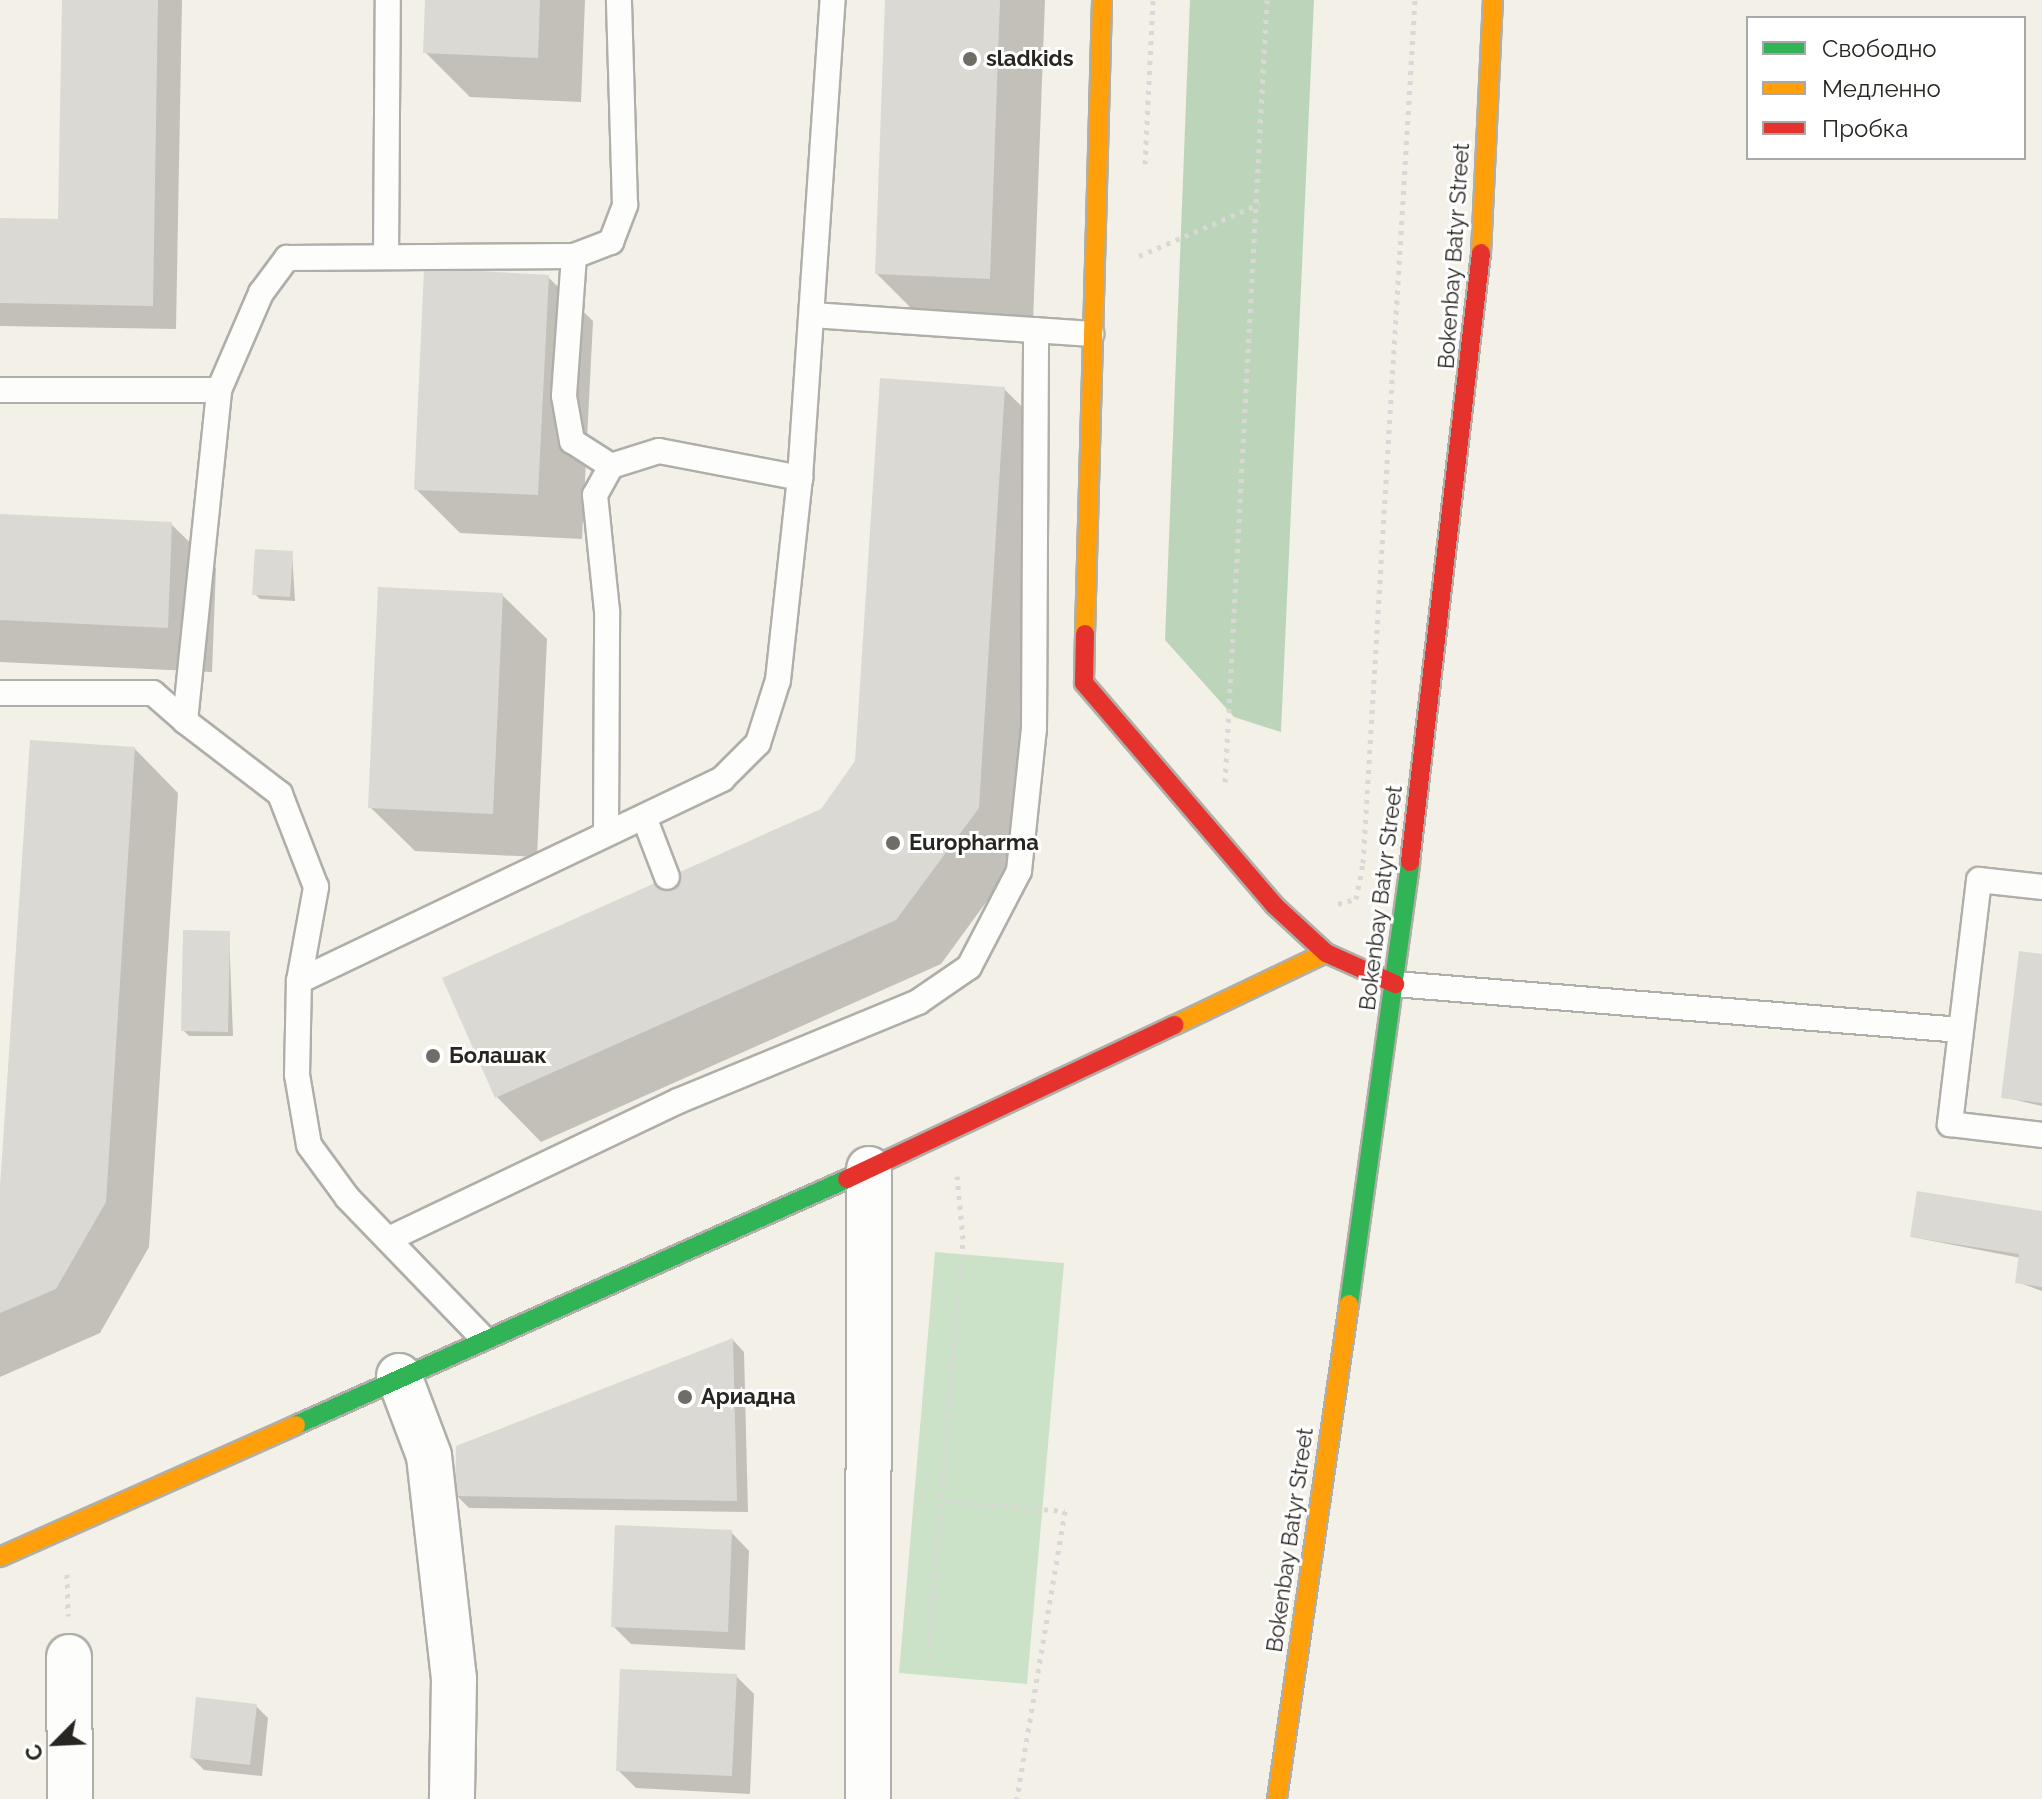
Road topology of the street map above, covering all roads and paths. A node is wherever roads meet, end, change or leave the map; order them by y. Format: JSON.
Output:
{"nodes":[{"id":1,"x":388,"y":0,"type":"edge"},
{"id":2,"x":619,"y":0,"type":"edge"},
{"id":3,"x":833,"y":0,"type":"edge"},
{"id":4,"x":1102,"y":0,"type":"edge"},
{"id":5,"x":1153,"y":0,"type":"edge"},
{"id":6,"x":1267,"y":0,"type":"edge"},
{"id":7,"x":1415,"y":0,"type":"edge"},
{"id":8,"x":1493,"y":0,"type":"edge"},
{"id":9,"x":1144,"y":181,"type":"dead end"},
{"id":10,"x":1259,"y":204,"type":"junction"},
{"id":11,"x":1141,"y":241,"type":"dead end"},
{"id":12,"x":574,"y":256,"type":"junction"},
{"id":13,"x":1140,"y":256,"type":"junction"},
{"id":14,"x":386,"y":257,"type":"junction"},
{"id":15,"x":1140,"y":271,"type":"dead end"},
{"id":16,"x":1094,"y":279,"type":"junction"},
{"id":17,"x":813,"y":315,"type":"junction"},
{"id":18,"x":1036,"y":330,"type":"junction"},
{"id":19,"x":1091,"y":334,"type":"junction"},
{"id":20,"x":0,"y":390,"type":"edge"},
{"id":21,"x":219,"y":390,"type":"junction"},
{"id":22,"x":611,"y":466,"type":"junction"},
{"id":23,"x":800,"y":478,"type":"junction"},
{"id":24,"x":0,"y":693,"type":"edge"},
{"id":25,"x":185,"y":721,"type":"junction"},
{"id":26,"x":1214,"y":777,"type":"dead end"},
{"id":27,"x":644,"y":817,"type":"junction"},
{"id":28,"x":606,"y":831,"type":"junction"},
{"id":29,"x":667,"y":877,"type":"dead end"},
{"id":30,"x":2042,"y":887,"type":"edge"},
{"id":31,"x":1323,"y":908,"type":"dead end"},
{"id":32,"x":1326,"y":953,"type":"junction"},
{"id":33,"x":299,"y":981,"type":"junction"},
{"id":34,"x":1395,"y":984,"type":"junction"},
{"id":35,"x":1960,"y":1030,"type":"junction"},
{"id":36,"x":951,"y":1130,"type":"junction"},
{"id":37,"x":2042,"y":1135,"type":"edge"},
{"id":38,"x":869,"y":1169,"type":"junction"},
{"id":39,"x":391,"y":1238,"type":"junction"},
{"id":40,"x":482,"y":1337,"type":"junction"},
{"id":41,"x":399,"y":1376,"type":"junction"},
{"id":42,"x":944,"y":1501,"type":"junction"},
{"id":43,"x":67,"y":1528,"type":"junction"},
{"id":44,"x":0,"y":1557,"type":"edge"},
{"id":45,"x":69,"y":1657,"type":"joint"},
{"id":46,"x":928,"y":1657,"type":"dead end"},
{"id":47,"x":70,"y":1799,"type":"edge"},
{"id":48,"x":452,"y":1799,"type":"edge"},
{"id":49,"x":868,"y":1799,"type":"edge"},
{"id":50,"x":1017,"y":1799,"type":"edge"},
{"id":51,"x":1277,"y":1799,"type":"edge"}],
"edges":[{"from":1,"to":14,"type":"lane"},
{"from":2,"to":12,"type":"lane"},
{"from":3,"to":17,"type":"lane"},
{"from":4,"to":16,"type":"street"},
{"from":5,"to":9,"type":"path"},
{"from":6,"to":10,"type":"path"},
{"from":7,"to":31,"type":"path"},
{"from":8,"to":34,"type":"street","name":"Bokenbay Batyr Street"},
{"from":10,"to":13,"type":"path"},
{"from":10,"to":26,"type":"path"},
{"from":11,"to":13,"type":"path"},
{"from":12,"to":14,"type":"lane"},
{"from":12,"to":22,"type":"lane"},
{"from":13,"to":15,"type":"path"},
{"from":13,"to":16,"type":"path"},
{"from":14,"to":21,"type":"lane"},
{"from":16,"to":19,"type":"street"},
{"from":17,"to":18,"type":"lane"},
{"from":17,"to":23,"type":"lane"},
{"from":18,"to":19,"type":"lane"},
{"from":18,"to":39,"type":"lane"},
{"from":19,"to":32,"type":"street"},
{"from":20,"to":21,"type":"lane"},
{"from":21,"to":25,"type":"lane"},
{"from":22,"to":23,"type":"lane"},
{"from":22,"to":28,"type":"lane"},
{"from":23,"to":27,"type":"lane"},
{"from":24,"to":25,"type":"lane"},
{"from":25,"to":33,"type":"lane"},
{"from":27,"to":28,"type":"lane"},
{"from":27,"to":29,"type":"lane"},
{"from":28,"to":33,"type":"lane"},
{"from":30,"to":35,"type":"lane"},
{"from":32,"to":34,"type":"street"},
{"from":32,"to":36,"type":"street"},
{"from":33,"to":39,"type":"lane"},
{"from":34,"to":35,"type":"lane"},
{"from":34,"to":51,"type":"street","name":"Bokenbay Batyr Street"},
{"from":35,"to":37,"type":"lane"},
{"from":36,"to":38,"type":"street"},
{"from":36,"to":42,"type":"path"},
{"from":38,"to":40,"type":"street"},
{"from":38,"to":49,"type":"street"},
{"from":39,"to":40,"type":"lane"},
{"from":40,"to":41,"type":"street"},
{"from":41,"to":43,"type":"street"},
{"from":41,"to":48,"type":"street"},
{"from":42,"to":46,"type":"path"},
{"from":42,"to":50,"type":"path"},
{"from":43,"to":44,"type":"street"},
{"from":43,"to":45,"type":"path"},
{"from":45,"to":47,"type":"street"}]}
